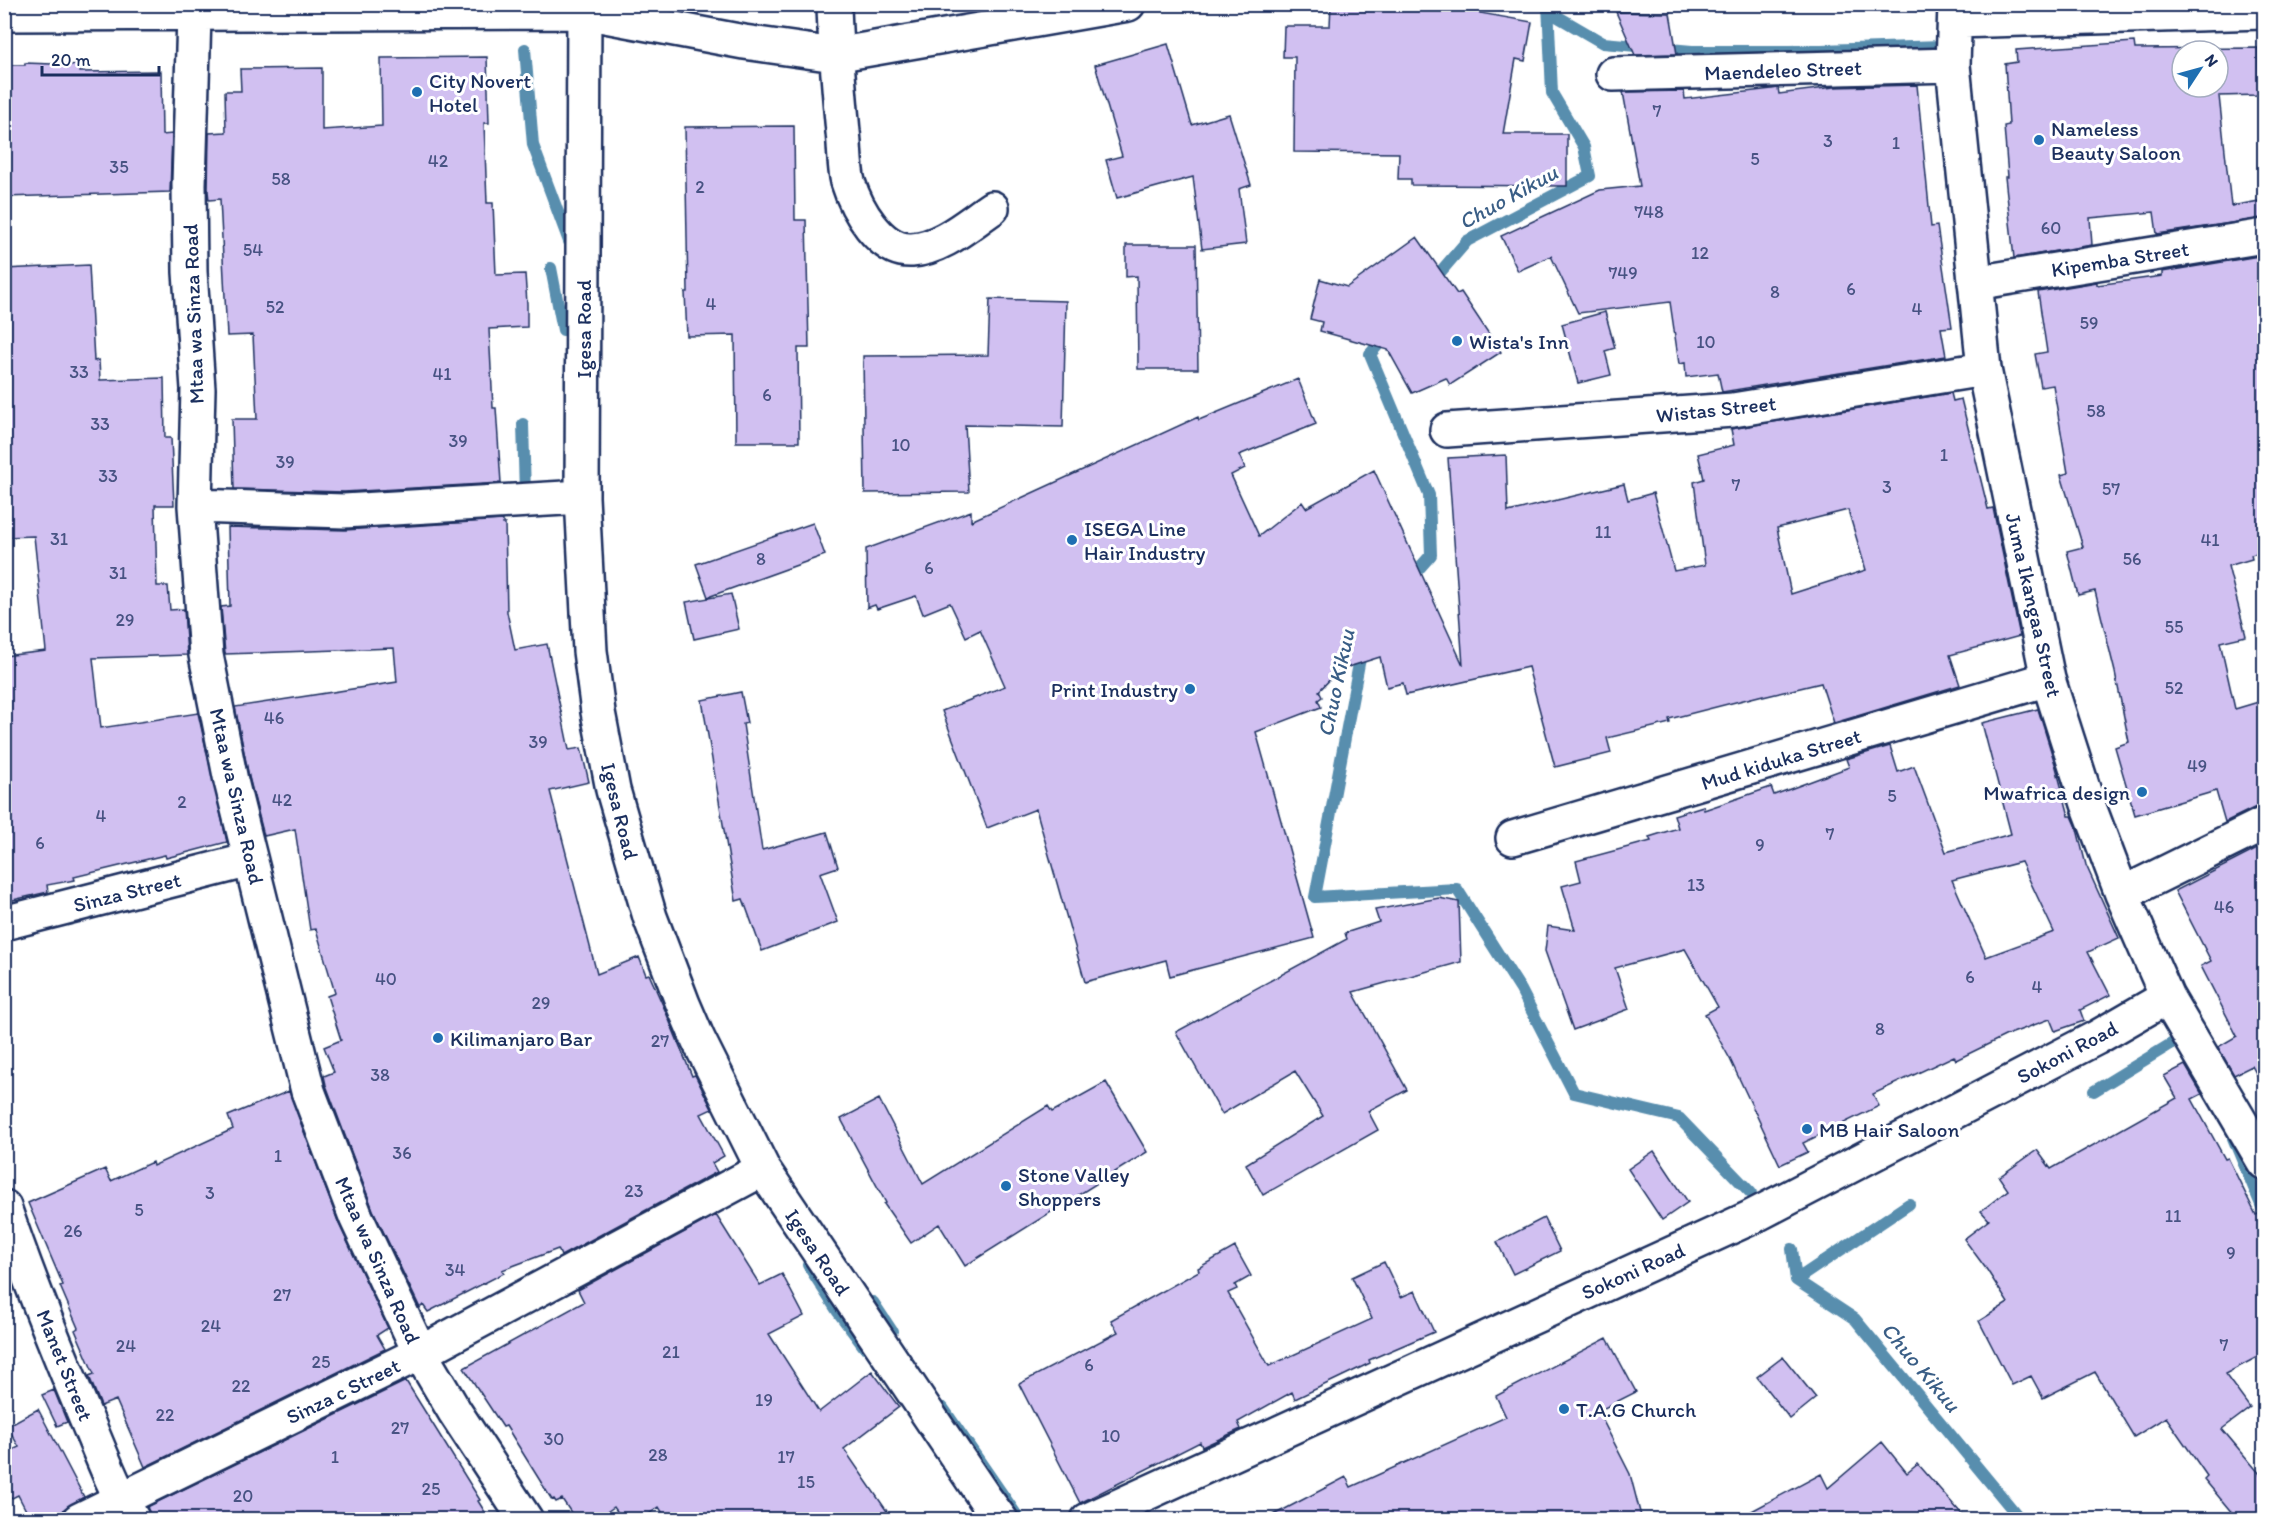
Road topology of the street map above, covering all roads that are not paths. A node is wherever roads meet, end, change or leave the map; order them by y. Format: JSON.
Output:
{"nodes":[{"id":1,"x":834,"y":4,"type":"edge"},
{"id":2,"x":1128,"y":4,"type":"edge"},
{"id":3,"x":584,"y":8,"type":"edge"},
{"id":4,"x":2265,"y":12,"type":"edge"},
{"id":5,"x":1955,"y":13,"type":"edge"},
{"id":6,"x":4,"y":14,"type":"edge"},
{"id":7,"x":194,"y":15,"type":"junction"},
{"id":8,"x":835,"y":55,"type":"junction"},
{"id":9,"x":1953,"y":65,"type":"junction"},
{"id":10,"x":1613,"y":74,"type":"dead end"},
{"id":11,"x":992,"y":208,"type":"dead end"},
{"id":12,"x":2265,"y":236,"type":"edge"},
{"id":13,"x":1976,"y":283,"type":"junction"},
{"id":14,"x":1984,"y":369,"type":"junction"},
{"id":15,"x":1447,"y":430,"type":"dead end"},
{"id":16,"x":582,"y":497,"type":"junction"},
{"id":17,"x":195,"y":506,"type":"junction"},
{"id":18,"x":2048,"y":679,"type":"junction"},
{"id":19,"x":2265,"y":824,"type":"edge"},
{"id":20,"x":1513,"y":838,"type":"dead end"},
{"id":21,"x":250,"y":860,"type":"junction"},
{"id":22,"x":2122,"y":894,"type":"junction"},
{"id":23,"x":4,"y":923,"type":"edge"},
{"id":24,"x":2167,"y":997,"type":"junction"},
{"id":25,"x":2265,"y":1162,"type":"edge"},
{"id":26,"x":763,"y":1169,"type":"junction"},
{"id":27,"x":4,"y":1207,"type":"edge"},
{"id":28,"x":420,"y":1353,"type":"junction"},
{"id":29,"x":127,"y":1509,"type":"edge"},
{"id":30,"x":79,"y":1520,"type":"edge"},
{"id":31,"x":526,"y":1520,"type":"edge"},
{"id":32,"x":1001,"y":1520,"type":"edge"},
{"id":33,"x":1088,"y":1520,"type":"edge"}],
"edges":[{"from":1,"to":8,"type":"street"},
{"from":2,"to":8,"type":"street"},
{"from":3,"to":7,"type":"street"},
{"from":3,"to":8,"type":"street"},
{"from":3,"to":16,"type":"street","name":"Igesa Road"},
{"from":4,"to":5,"type":"street"},
{"from":5,"to":9,"type":"street","name":"Juma Ikangaa Street"},
{"from":6,"to":7,"type":"street"},
{"from":7,"to":17,"type":"street","name":"Mtaa wa Sinza Road"},
{"from":8,"to":11,"type":"street"},
{"from":9,"to":10,"type":"street","name":"Maendeleo Street"},
{"from":9,"to":13,"type":"street","name":"Juma Ikangaa Street"},
{"from":12,"to":13,"type":"street","name":"Kipemba Street"},
{"from":13,"to":14,"type":"street","name":"Juma Ikangaa Street"},
{"from":14,"to":15,"type":"street","name":"Wistas Street"},
{"from":14,"to":18,"type":"street","name":"Juma Ikangaa Street"},
{"from":16,"to":17,"type":"street"},
{"from":16,"to":26,"type":"street","name":"Igesa Road"},
{"from":17,"to":21,"type":"street","name":"Mtaa wa Sinza Road"},
{"from":18,"to":20,"type":"street","name":"Mud kiduka Street"},
{"from":18,"to":22,"type":"street","name":"Juma Ikangaa Street"},
{"from":19,"to":22,"type":"street"},
{"from":21,"to":23,"type":"street","name":"Sinza Street"},
{"from":21,"to":28,"type":"street","name":"Mtaa wa Sinza Road"},
{"from":22,"to":24,"type":"street","name":"Juma Ikangaa Street"},
{"from":24,"to":25,"type":"street","name":"Juma Ikangaa Street"},
{"from":24,"to":33,"type":"street","name":"Sokoni Road"},
{"from":26,"to":28,"type":"street","name":"Sinza c Street"},
{"from":26,"to":32,"type":"street","name":"Igesa Road"},
{"from":27,"to":29,"type":"street","name":"Manet Street"},
{"from":28,"to":29,"type":"street","name":"Sinza c Street"},
{"from":28,"to":31,"type":"street","name":"Mtaa wa Sinza Road"},
{"from":29,"to":30,"type":"street","name":"Sinza c Street"}]}
